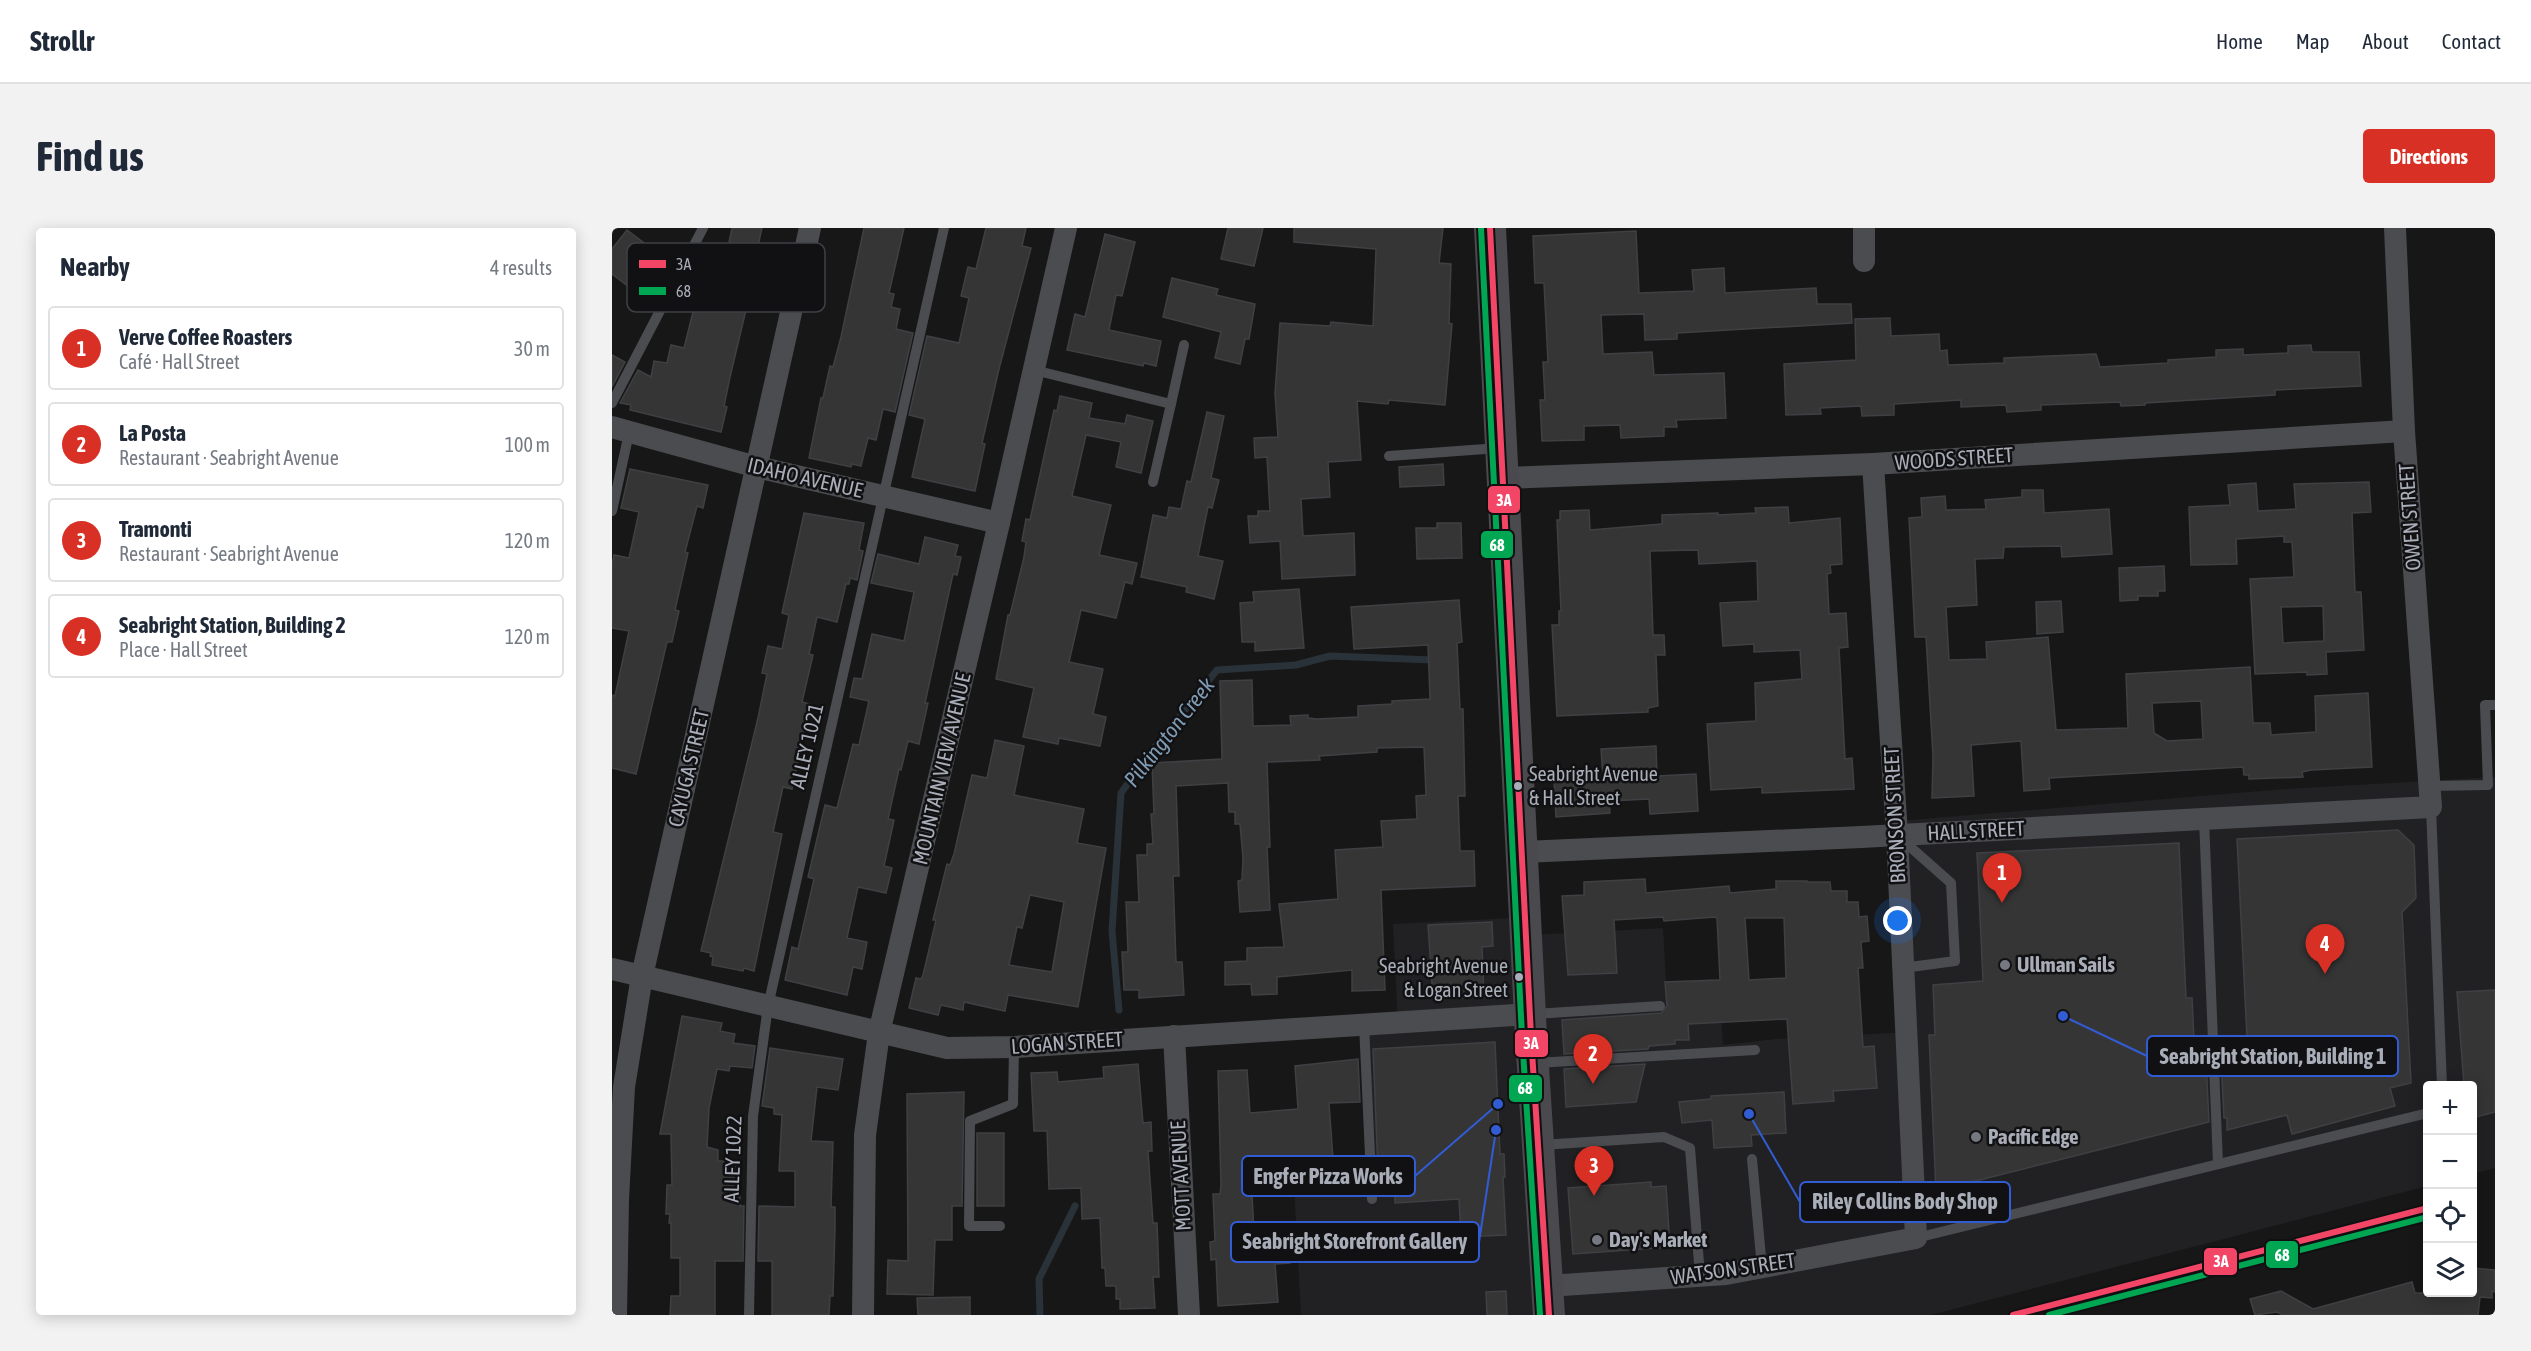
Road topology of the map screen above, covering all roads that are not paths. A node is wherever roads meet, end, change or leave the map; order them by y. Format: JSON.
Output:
{"nodes":[{"id":1,"x":703,"y":228,"type":"edge"},
{"id":2,"x":810,"y":228,"type":"edge"},
{"id":3,"x":944,"y":228,"type":"edge"},
{"id":4,"x":1066,"y":228,"type":"edge"},
{"id":5,"x":1490,"y":228,"type":"edge"},
{"id":6,"x":1864,"y":228,"type":"edge"},
{"id":7,"x":2395,"y":228,"type":"edge"},
{"id":8,"x":695,"y":243,"type":"edge"},
{"id":9,"x":807,"y":243,"type":"edge"},
{"id":10,"x":1864,"y":261,"type":"dead end"},
{"id":11,"x":659,"y":312,"type":"edge"},
{"id":12,"x":791,"y":312,"type":"edge"},
{"id":13,"x":1184,"y":345,"type":"dead end"},
{"id":14,"x":1034,"y":370,"type":"junction"},
{"id":15,"x":612,"y":403,"type":"edge"},
{"id":16,"x":1171,"y":404,"type":"junction"},
{"id":17,"x":621,"y":430,"type":"edge"},
{"id":18,"x":2404,"y":431,"type":"junction"},
{"id":19,"x":1502,"y":447,"type":"junction"},
{"id":20,"x":1389,"y":456,"type":"dead end"},
{"id":21,"x":1873,"y":464,"type":"junction"},
{"id":22,"x":757,"y":467,"type":"junction"},
{"id":23,"x":1504,"y":478,"type":"junction"},
{"id":24,"x":1154,"y":482,"type":"dead end"},
{"id":25,"x":883,"y":496,"type":"junction"},
{"id":26,"x":612,"y":511,"type":"edge"},
{"id":27,"x":999,"y":524,"type":"junction"},
{"id":28,"x":2495,"y":705,"type":"edge"},
{"id":29,"x":2491,"y":763,"type":"edge"},
{"id":30,"x":2430,"y":796,"type":"junction"},
{"id":31,"x":2204,"y":819,"type":"junction"},
{"id":32,"x":1897,"y":835,"type":"junction"},
{"id":33,"x":1522,"y":852,"type":"junction"},
{"id":34,"x":1904,"y":968,"type":"junction"},
{"id":35,"x":612,"y":969,"type":"edge"},
{"id":36,"x":642,"y":976,"type":"junction"},
{"id":37,"x":768,"y":1005,"type":"junction"},
{"id":38,"x":1660,"y":1006,"type":"dead end"},
{"id":39,"x":1530,"y":1014,"type":"junction"},
{"id":40,"x":1364,"y":1024,"type":"junction"},
{"id":41,"x":879,"y":1033,"type":"junction"},
{"id":42,"x":1174,"y":1036,"type":"junction"},
{"id":43,"x":1014,"y":1047,"type":"junction"},
{"id":44,"x":1755,"y":1050,"type":"dead end"},
{"id":45,"x":1533,"y":1063,"type":"junction"},
{"id":46,"x":2442,"y":1081,"type":"edge"},
{"id":47,"x":2423,"y":1114,"type":"edge"},
{"id":48,"x":1538,"y":1145,"type":"junction"},
{"id":49,"x":1752,"y":1159,"type":"dead end"},
{"id":50,"x":2218,"y":1164,"type":"junction"},
{"id":51,"x":1372,"y":1199,"type":"dead end"},
{"id":52,"x":1000,"y":1226,"type":"dead end"},
{"id":53,"x":1916,"y":1238,"type":"junction"},
{"id":54,"x":1762,"y":1268,"type":"junction"},
{"id":55,"x":1700,"y":1276,"type":"junction"},
{"id":56,"x":1548,"y":1300,"type":"edge"},
{"id":57,"x":616,"y":1315,"type":"edge"},
{"id":58,"x":749,"y":1315,"type":"edge"},
{"id":59,"x":863,"y":1315,"type":"edge"},
{"id":60,"x":1189,"y":1315,"type":"edge"}],
"edges":[{"from":1,"to":8,"type":"lane"},
{"from":2,"to":9,"type":"street","name":"CAYUGA STREET"},
{"from":3,"to":25,"type":"lane","name":"ALLEY 1021"},
{"from":4,"to":14,"type":"street","name":"MOUNTAIN VIEW AVENUE"},
{"from":5,"to":19,"type":"main road"},
{"from":6,"to":10,"type":"street"},
{"from":7,"to":18,"type":"street","name":"OWEN STREET"},
{"from":11,"to":15,"type":"lane"},
{"from":12,"to":22,"type":"street","name":"CAYUGA STREET"},
{"from":13,"to":16,"type":"lane"},
{"from":14,"to":16,"type":"lane"},
{"from":14,"to":27,"type":"street","name":"MOUNTAIN VIEW AVENUE"},
{"from":16,"to":24,"type":"lane"},
{"from":17,"to":22,"type":"street","name":"IDAHO AVENUE"},
{"from":17,"to":26,"type":"lane"},
{"from":18,"to":21,"type":"street","name":"WOODS STREET"},
{"from":18,"to":30,"type":"street","name":"OWEN STREET"},
{"from":19,"to":20,"type":"lane"},
{"from":19,"to":23,"type":"main road"},
{"from":21,"to":23,"type":"street","name":"WOODS STREET"},
{"from":21,"to":32,"type":"street","name":"BRONSON STREET"},
{"from":22,"to":25,"type":"street","name":"IDAHO AVENUE"},
{"from":22,"to":36,"type":"street","name":"CAYUGA STREET"},
{"from":23,"to":33,"type":"main road"},
{"from":25,"to":27,"type":"street","name":"IDAHO AVENUE"},
{"from":25,"to":37,"type":"lane","name":"ALLEY 1021"},
{"from":27,"to":41,"type":"street","name":"MOUNTAIN VIEW AVENUE"},
{"from":28,"to":29,"type":"lane"},
{"from":29,"to":30,"type":"lane"},
{"from":30,"to":31,"type":"street","name":"HALL STREET"},
{"from":30,"to":46,"type":"lane"},
{"from":31,"to":32,"type":"street","name":"HALL STREET"},
{"from":31,"to":50,"type":"lane"},
{"from":32,"to":33,"type":"street","name":"HALL STREET"},
{"from":32,"to":34,"type":"street","name":"BRONSON STREET"},
{"from":32,"to":34,"type":"lane"},
{"from":33,"to":39,"type":"main road"},
{"from":34,"to":53,"type":"street","name":"BRONSON STREET"},
{"from":35,"to":36,"type":"street","name":"LOGAN STREET"},
{"from":36,"to":37,"type":"street","name":"LOGAN STREET"},
{"from":36,"to":57,"type":"street","name":"CAYUGA STREET"},
{"from":37,"to":41,"type":"street","name":"LOGAN STREET"},
{"from":37,"to":58,"type":"lane","name":"ALLEY 1022"},
{"from":38,"to":39,"type":"lane"},
{"from":39,"to":40,"type":"street","name":"LOGAN STREET"},
{"from":39,"to":45,"type":"main road"},
{"from":40,"to":42,"type":"street","name":"LOGAN STREET"},
{"from":40,"to":51,"type":"lane"},
{"from":41,"to":43,"type":"street","name":"LOGAN STREET"},
{"from":41,"to":59,"type":"street","name":"MOUNTAIN VIEW AVENUE"},
{"from":42,"to":43,"type":"street","name":"LOGAN STREET"},
{"from":42,"to":60,"type":"street","name":"MOTT AVENUE"},
{"from":43,"to":52,"type":"lane"},
{"from":44,"to":45,"type":"lane"},
{"from":45,"to":48,"type":"main road"},
{"from":47,"to":50,"type":"lane"},
{"from":48,"to":55,"type":"lane"},
{"from":48,"to":56,"type":"main road"},
{"from":49,"to":54,"type":"lane"},
{"from":50,"to":53,"type":"lane"},
{"from":53,"to":54,"type":"street","name":"WATSON STREET"},
{"from":54,"to":55,"type":"street","name":"WATSON STREET"},
{"from":55,"to":56,"type":"street","name":"WATSON STREET"}]}
